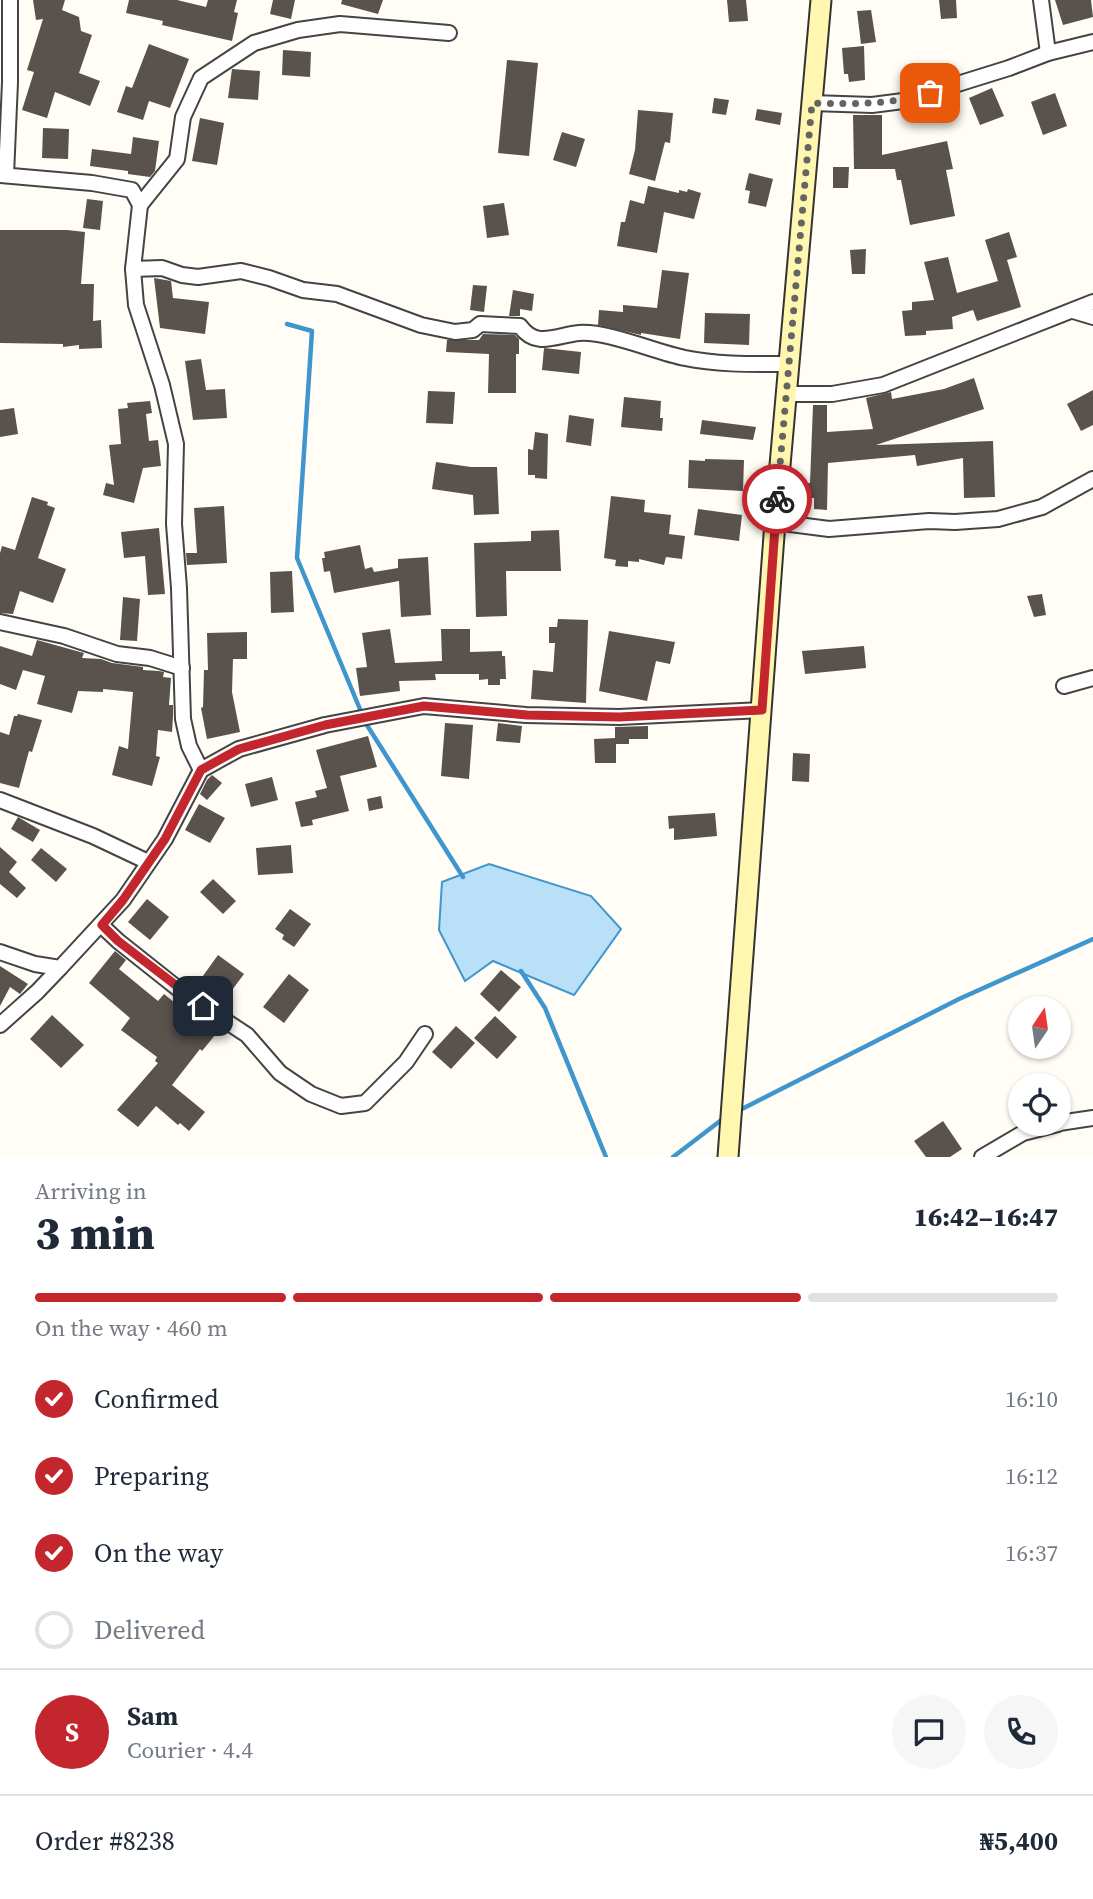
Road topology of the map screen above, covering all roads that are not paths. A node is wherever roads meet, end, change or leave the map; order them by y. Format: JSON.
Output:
{"nodes":[{"id":1,"x":10,"y":0,"type":"edge"},
{"id":2,"x":821,"y":0,"type":"edge"},
{"id":3,"x":1041,"y":0,"type":"edge"},
{"id":4,"x":449,"y":33,"type":"dead end"},
{"id":5,"x":1093,"y":41,"type":"edge"},
{"id":6,"x":1048,"y":52,"type":"junction"},
{"id":7,"x":812,"y":103,"type":"junction"},
{"id":8,"x":3,"y":175,"type":"edge"},
{"id":9,"x":140,"y":205,"type":"junction"},
{"id":10,"x":133,"y":269,"type":"junction"},
{"id":11,"x":1093,"y":302,"type":"edge"},
{"id":12,"x":1073,"y":311,"type":"junction"},
{"id":13,"x":1093,"y":317,"type":"edge"},
{"id":14,"x":789,"y":365,"type":"junction"},
{"id":15,"x":786,"y":394,"type":"junction"},
{"id":16,"x":1093,"y":479,"type":"edge"},
{"id":17,"x":775,"y":522,"type":"junction"},
{"id":18,"x":0,"y":622,"type":"edge"},
{"id":19,"x":183,"y":668,"type":"junction"},
{"id":20,"x":1093,"y":678,"type":"edge"},
{"id":21,"x":1064,"y":686,"type":"dead end"},
{"id":22,"x":762,"y":710,"type":"junction"},
{"id":23,"x":201,"y":770,"type":"junction"},
{"id":24,"x":0,"y":800,"type":"edge"},
{"id":25,"x":148,"y":862,"type":"junction"},
{"id":26,"x":102,"y":925,"type":"junction"},
{"id":27,"x":0,"y":952,"type":"edge"},
{"id":28,"x":60,"y":968,"type":"junction"},
{"id":29,"x":0,"y":1026,"type":"edge"},
{"id":30,"x":425,"y":1034,"type":"dead end"},
{"id":31,"x":1093,"y":1118,"type":"edge"},
{"id":32,"x":1071,"y":1121,"type":"edge"},
{"id":33,"x":1018,"y":1136,"type":"edge"},
{"id":34,"x":728,"y":1157,"type":"edge"},
{"id":35,"x":982,"y":1157,"type":"edge"}],
"edges":[{"from":1,"to":8,"type":"street"},
{"from":2,"to":7,"type":"main road"},
{"from":3,"to":6,"type":"street"},
{"from":4,"to":9,"type":"street"},
{"from":5,"to":6,"type":"street"},
{"from":6,"to":7,"type":"street"},
{"from":7,"to":14,"type":"main road"},
{"from":8,"to":9,"type":"street"},
{"from":9,"to":10,"type":"street"},
{"from":10,"to":14,"type":"street"},
{"from":10,"to":19,"type":"street"},
{"from":11,"to":12,"type":"street"},
{"from":12,"to":13,"type":"street"},
{"from":12,"to":15,"type":"street"},
{"from":14,"to":15,"type":"main road"},
{"from":15,"to":17,"type":"main road"},
{"from":16,"to":17,"type":"street"},
{"from":17,"to":22,"type":"main road"},
{"from":18,"to":19,"type":"street"},
{"from":19,"to":23,"type":"street"},
{"from":20,"to":21,"type":"street"},
{"from":22,"to":23,"type":"street"},
{"from":22,"to":34,"type":"main road"},
{"from":23,"to":25,"type":"street"},
{"from":24,"to":25,"type":"street"},
{"from":25,"to":26,"type":"street"},
{"from":26,"to":28,"type":"street"},
{"from":26,"to":30,"type":"street"},
{"from":27,"to":28,"type":"street"},
{"from":28,"to":29,"type":"street"},
{"from":31,"to":32,"type":"street"},
{"from":33,"to":35,"type":"street"}]}
